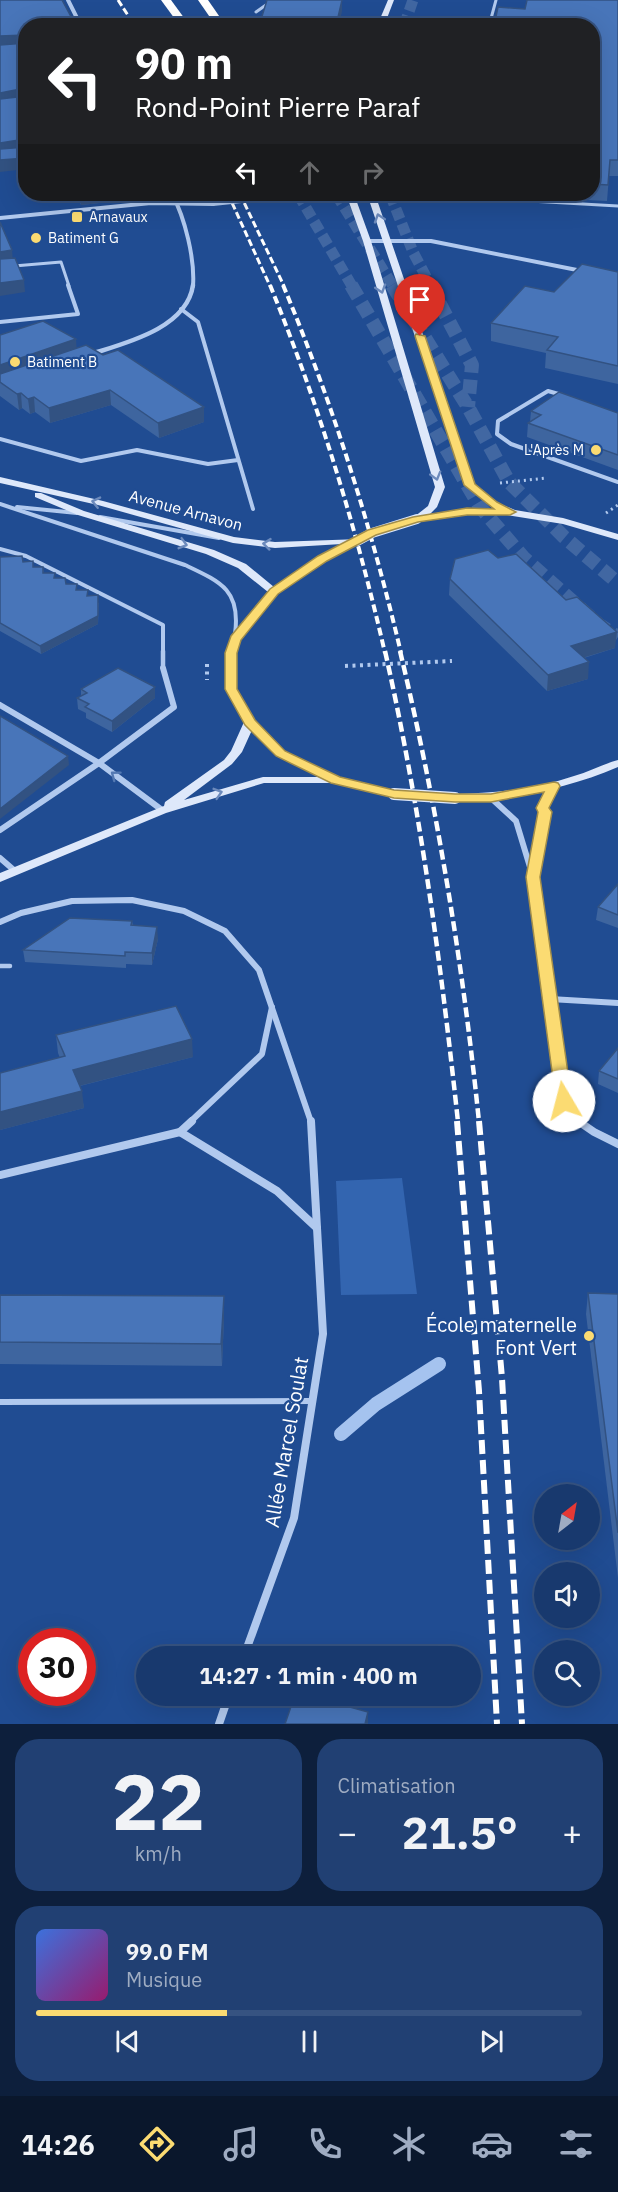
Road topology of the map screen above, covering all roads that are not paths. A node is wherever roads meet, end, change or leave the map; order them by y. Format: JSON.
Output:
{"nodes":[{"id":1,"x":68,"y":0,"type":"edge"},
{"id":2,"x":165,"y":0,"type":"edge"},
{"id":3,"x":202,"y":0,"type":"edge"},
{"id":4,"x":273,"y":0,"type":"edge"},
{"id":5,"x":391,"y":0,"type":"edge"},
{"id":6,"x":496,"y":0,"type":"edge"},
{"id":7,"x":256,"y":12,"type":"dead end"},
{"id":8,"x":77,"y":18,"type":"edge"},
{"id":9,"x":179,"y":18,"type":"edge"},
{"id":10,"x":215,"y":18,"type":"edge"},
{"id":11,"x":383,"y":18,"type":"edge"},
{"id":12,"x":491,"y":18,"type":"edge"},
{"id":13,"x":240,"y":201,"type":"edge"},
{"id":14,"x":353,"y":201,"type":"edge"},
{"id":15,"x":373,"y":201,"type":"edge"},
{"id":16,"x":530,"y":201,"type":"edge"},
{"id":17,"x":177,"y":203,"type":"junction"},
{"id":18,"x":618,"y":206,"type":"edge"},
{"id":19,"x":0,"y":218,"type":"edge"},
{"id":20,"x":386,"y":240,"type":"junction"},
{"id":21,"x":367,"y":241,"type":"junction"},
{"id":22,"x":10,"y":266,"type":"edge"},
{"id":23,"x":583,"y":271,"type":"edge"},
{"id":24,"x":181,"y":309,"type":"junction"},
{"id":25,"x":0,"y":322,"type":"edge"},
{"id":26,"x":85,"y":356,"type":"edge"},
{"id":27,"x":568,"y":398,"type":"edge"},
{"id":28,"x":0,"y":439,"type":"edge"},
{"id":29,"x":238,"y":460,"type":"junction"},
{"id":30,"x":5,"y":482,"type":"edge"},
{"id":31,"x":618,"y":482,"type":"edge"},
{"id":32,"x":0,"y":504,"type":"edge"},
{"id":33,"x":8,"y":506,"type":"junction"},
{"id":34,"x":253,"y":509,"type":"dead end"},
{"id":35,"x":510,"y":512,"type":"junction"},
{"id":36,"x":81,"y":513,"type":"junction"},
{"id":37,"x":417,"y":519,"type":"junction"},
{"id":38,"x":618,"y":537,"type":"edge"},
{"id":39,"x":233,"y":540,"type":"junction"},
{"id":40,"x":357,"y":541,"type":"junction"},
{"id":41,"x":0,"y":549,"type":"edge"},
{"id":42,"x":274,"y":592,"type":"junction"},
{"id":43,"x":235,"y":639,"type":"junction"},
{"id":44,"x":163,"y":668,"type":"joint"},
{"id":45,"x":0,"y":705,"type":"edge"},
{"id":46,"x":250,"y":722,"type":"junction"},
{"id":47,"x":99,"y":763,"type":"junction"},
{"id":48,"x":618,"y":763,"type":"edge"},
{"id":49,"x":336,"y":780,"type":"junction"},
{"id":50,"x":554,"y":786,"type":"junction"},
{"id":51,"x":491,"y":798,"type":"junction"},
{"id":52,"x":162,"y":810,"type":"junction"},
{"id":53,"x":0,"y":830,"type":"edge"},
{"id":54,"x":0,"y":858,"type":"edge"},
{"id":55,"x":15,"y":871,"type":"junction"},
{"id":56,"x":533,"y":877,"type":"junction"},
{"id":57,"x":0,"y":878,"type":"edge"},
{"id":58,"x":0,"y":922,"type":"edge"},
{"id":59,"x":0,"y":966,"type":"edge"},
{"id":60,"x":10,"y":966,"type":"dead end"},
{"id":61,"x":550,"y":999,"type":"junction"},
{"id":62,"x":618,"y":1003,"type":"edge"},
{"id":63,"x":273,"y":1006,"type":"junction"},
{"id":64,"x":180,"y":1132,"type":"junction"},
{"id":65,"x":618,"y":1144,"type":"edge"},
{"id":66,"x":0,"y":1175,"type":"edge"},
{"id":67,"x":317,"y":1228,"type":"junction"},
{"id":68,"x":313,"y":1401,"type":"junction"},
{"id":69,"x":0,"y":1402,"type":"edge"},
{"id":70,"x":248,"y":1646,"type":"edge"},
{"id":71,"x":226,"y":1706,"type":"edge"},
{"id":72,"x":219,"y":1724,"type":"edge"}],
"edges":[{"from":1,"to":8,"type":"street"},
{"from":2,"to":9,"type":"highway"},
{"from":3,"to":10,"type":"highway"},
{"from":4,"to":7,"type":"lane"},
{"from":5,"to":11,"type":"main road"},
{"from":6,"to":12,"type":"lane"},
{"from":13,"to":17,"type":"street","bridge":true},
{"from":14,"to":21,"type":"main road"},
{"from":20,"to":15,"type":"main road","one_way":true},
{"from":16,"to":18,"type":"lane"},
{"from":17,"to":19,"type":"street"},
{"from":17,"to":24,"type":"street"},
{"from":20,"to":21,"type":"street"},
{"from":20,"to":23,"type":"street"},
{"from":20,"to":35,"type":"main road"},
{"from":21,"to":37,"type":"main road","one_way":true},
{"from":22,"to":25,"type":"lane"},
{"from":24,"to":26,"type":"street"},
{"from":24,"to":29,"type":"lane"},
{"from":27,"to":31,"type":"lane"},
{"from":28,"to":29,"type":"lane"},
{"from":29,"to":34,"type":"lane"},
{"from":30,"to":36,"type":"main road","name":"Avenue Arnavon"},
{"from":39,"to":30,"type":"main road","name":"Avenue Arnavon","one_way":true},
{"from":32,"to":33,"type":"lane"},
{"from":33,"to":36,"type":"lane"},
{"from":33,"to":43,"type":"lane"},
{"from":35,"to":37,"type":"main road"},
{"from":35,"to":38,"type":"main road"},
{"from":36,"to":39,"type":"lane"},
{"from":36,"to":42,"type":"main road","name":"Avenue Arnavon","one_way":true},
{"from":37,"to":40,"type":"main road","bridge":true},
{"from":40,"to":39,"type":"main road","name":"Avenue Arnavon","one_way":true},
{"from":40,"to":42,"type":"main road"},
{"from":41,"to":44,"type":"lane"},
{"from":42,"to":43,"type":"main road"},
{"from":43,"to":46,"type":"main road"},
{"from":44,"to":47,"type":"street"},
{"from":45,"to":47,"type":"street"},
{"from":46,"to":49,"type":"main road"},
{"from":46,"to":52,"type":"main road"},
{"from":52,"to":47,"type":"street","one_way":true},
{"from":47,"to":53,"type":"street"},
{"from":48,"to":50,"type":"main road"},
{"from":49,"to":51,"type":"main road","bridge":true},
{"from":52,"to":49,"type":"main road","one_way":true},
{"from":50,"to":51,"type":"main road"},
{"from":50,"to":56,"type":"street"},
{"from":51,"to":56,"type":"street"},
{"from":52,"to":55,"type":"main road"},
{"from":54,"to":55,"type":"street"},
{"from":55,"to":57,"type":"main road"},
{"from":56,"to":61,"type":"street"},
{"from":58,"to":63,"type":"street","name":"Allée Marcel Soulat"},
{"from":59,"to":60,"type":"lane"},
{"from":61,"to":62,"type":"street"},
{"from":61,"to":65,"type":"street"},
{"from":63,"to":64,"type":"street"},
{"from":63,"to":67,"type":"street","name":"Allée Marcel Soulat"},
{"from":64,"to":66,"type":"street"},
{"from":64,"to":67,"type":"street"},
{"from":67,"to":68,"type":"street","name":"Allée Marcel Soulat"},
{"from":68,"to":69,"type":"lane"},
{"from":68,"to":70,"type":"street","name":"Allée Marcel Soulat"},
{"from":71,"to":72,"type":"street"}]}
